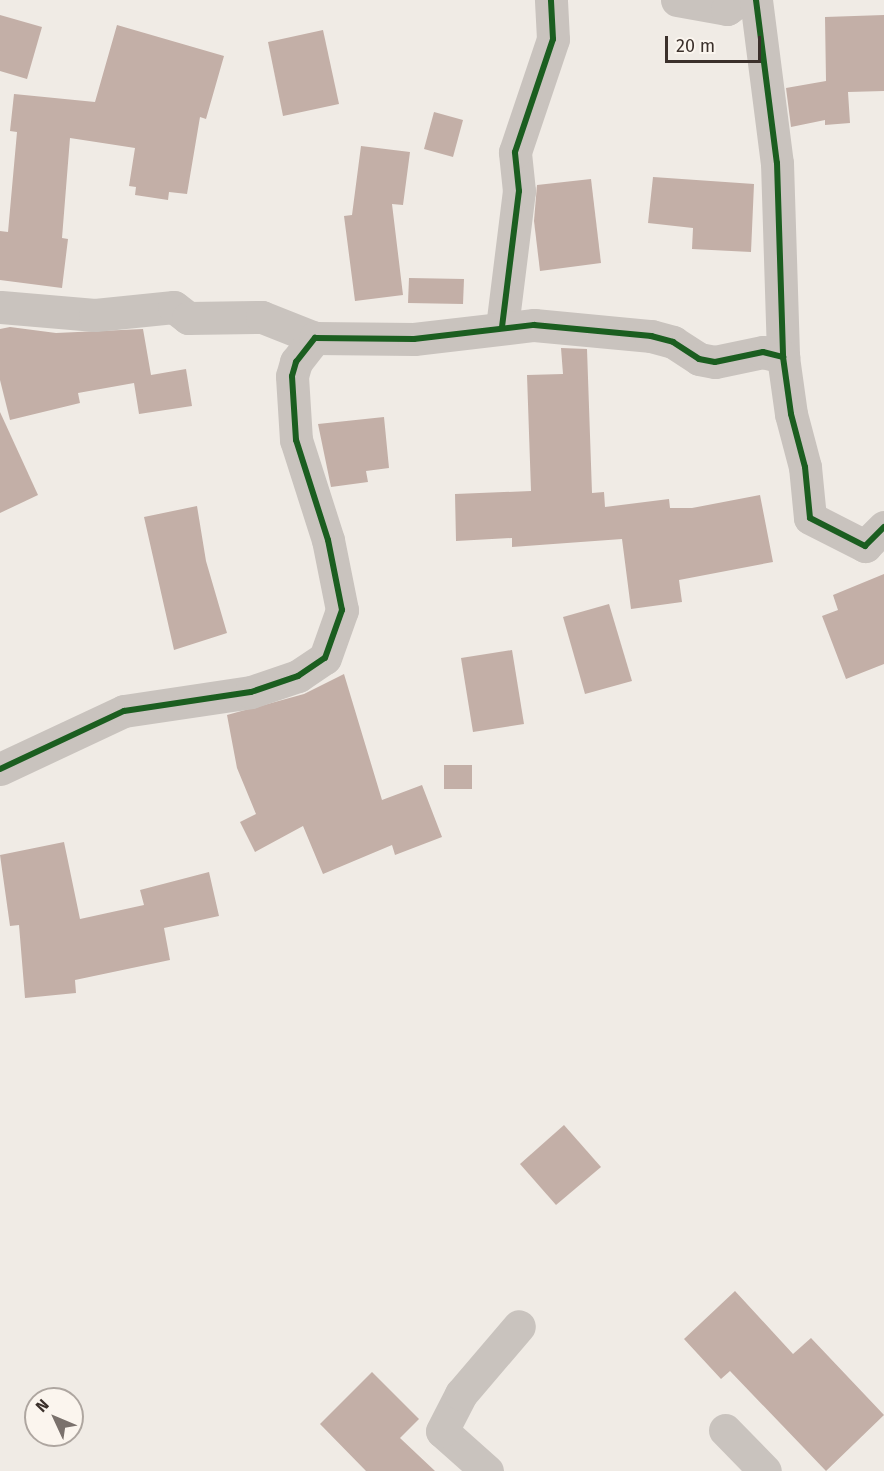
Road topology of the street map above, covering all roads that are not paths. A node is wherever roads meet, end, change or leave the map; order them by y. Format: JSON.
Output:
{"nodes":[{"id":1,"x":551,"y":0,"type":"edge"},
{"id":2,"x":677,"y":0,"type":"edge"},
{"id":3,"x":740,"y":0,"type":"edge"},
{"id":4,"x":756,"y":0,"type":"edge"},
{"id":5,"x":1,"y":307,"type":"edge"},
{"id":6,"x":502,"y":327,"type":"junction"},
{"id":7,"x":315,"y":338,"type":"junction"},
{"id":8,"x":783,"y":357,"type":"junction"},
{"id":9,"x":884,"y":527,"type":"edge"},
{"id":10,"x":0,"y":769,"type":"edge"},
{"id":11,"x":519,"y":1326,"type":"dead end"},
{"id":12,"x":725,"y":1430,"type":"dead end"},
{"id":13,"x":487,"y":1471,"type":"edge"},
{"id":14,"x":765,"y":1471,"type":"edge"}],
"edges":[{"from":1,"to":6,"type":"street"},
{"from":2,"to":3,"type":"street"},
{"from":4,"to":8,"type":"street"},
{"from":5,"to":7,"type":"street"},
{"from":6,"to":7,"type":"street"},
{"from":6,"to":8,"type":"street"},
{"from":7,"to":10,"type":"street"},
{"from":8,"to":9,"type":"street"},
{"from":11,"to":13,"type":"street"},
{"from":12,"to":14,"type":"street"}]}
